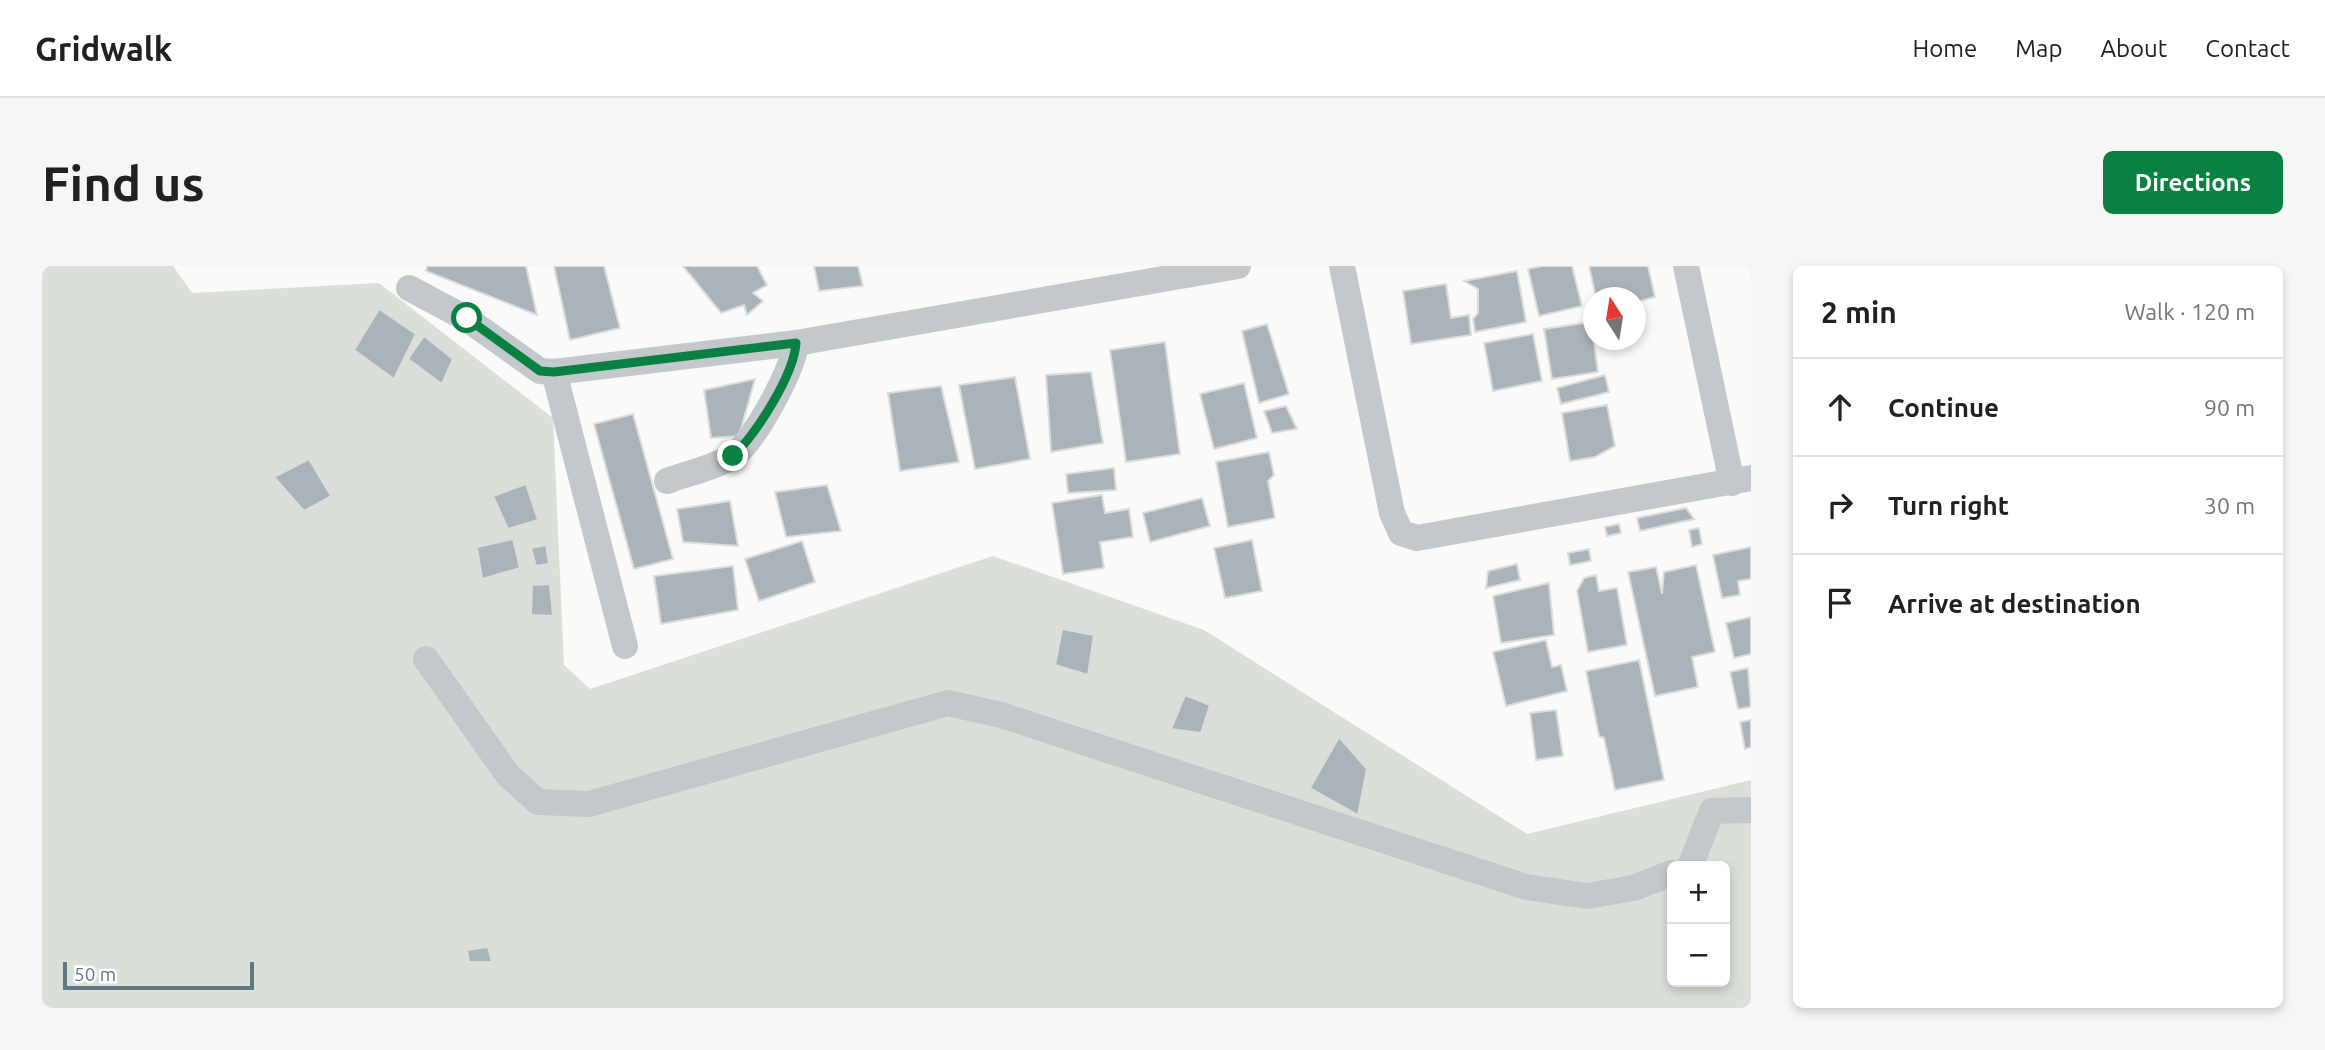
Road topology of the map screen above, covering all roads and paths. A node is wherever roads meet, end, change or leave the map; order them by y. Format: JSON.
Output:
{"nodes":[{"id":1,"x":1238,"y":266,"type":"edge"},
{"id":2,"x":1342,"y":266,"type":"edge"},
{"id":3,"x":1686,"y":266,"type":"edge"},
{"id":4,"x":410,"y":288,"type":"dead end"},
{"id":5,"x":796,"y":343,"type":"junction"},
{"id":6,"x":554,"y":372,"type":"junction"},
{"id":7,"x":1741,"y":480,"type":"edge"},
{"id":8,"x":667,"y":481,"type":"dead end"},
{"id":9,"x":625,"y":646,"type":"dead end"},
{"id":10,"x":426,"y":659,"type":"dead end"},
{"id":11,"x":1751,"y":810,"type":"edge"},
{"id":12,"x":1692,"y":861,"type":"edge"},
{"id":13,"x":1667,"y":875,"type":"edge"}],
"edges":[{"from":1,"to":5,"type":"street"},
{"from":2,"to":7,"type":"street"},
{"from":3,"to":7,"type":"street"},
{"from":4,"to":6,"type":"street"},
{"from":5,"to":6,"type":"street"},
{"from":5,"to":8,"type":"street"},
{"from":6,"to":9,"type":"street"},
{"from":10,"to":13,"type":"street"},
{"from":11,"to":12,"type":"street"}]}
